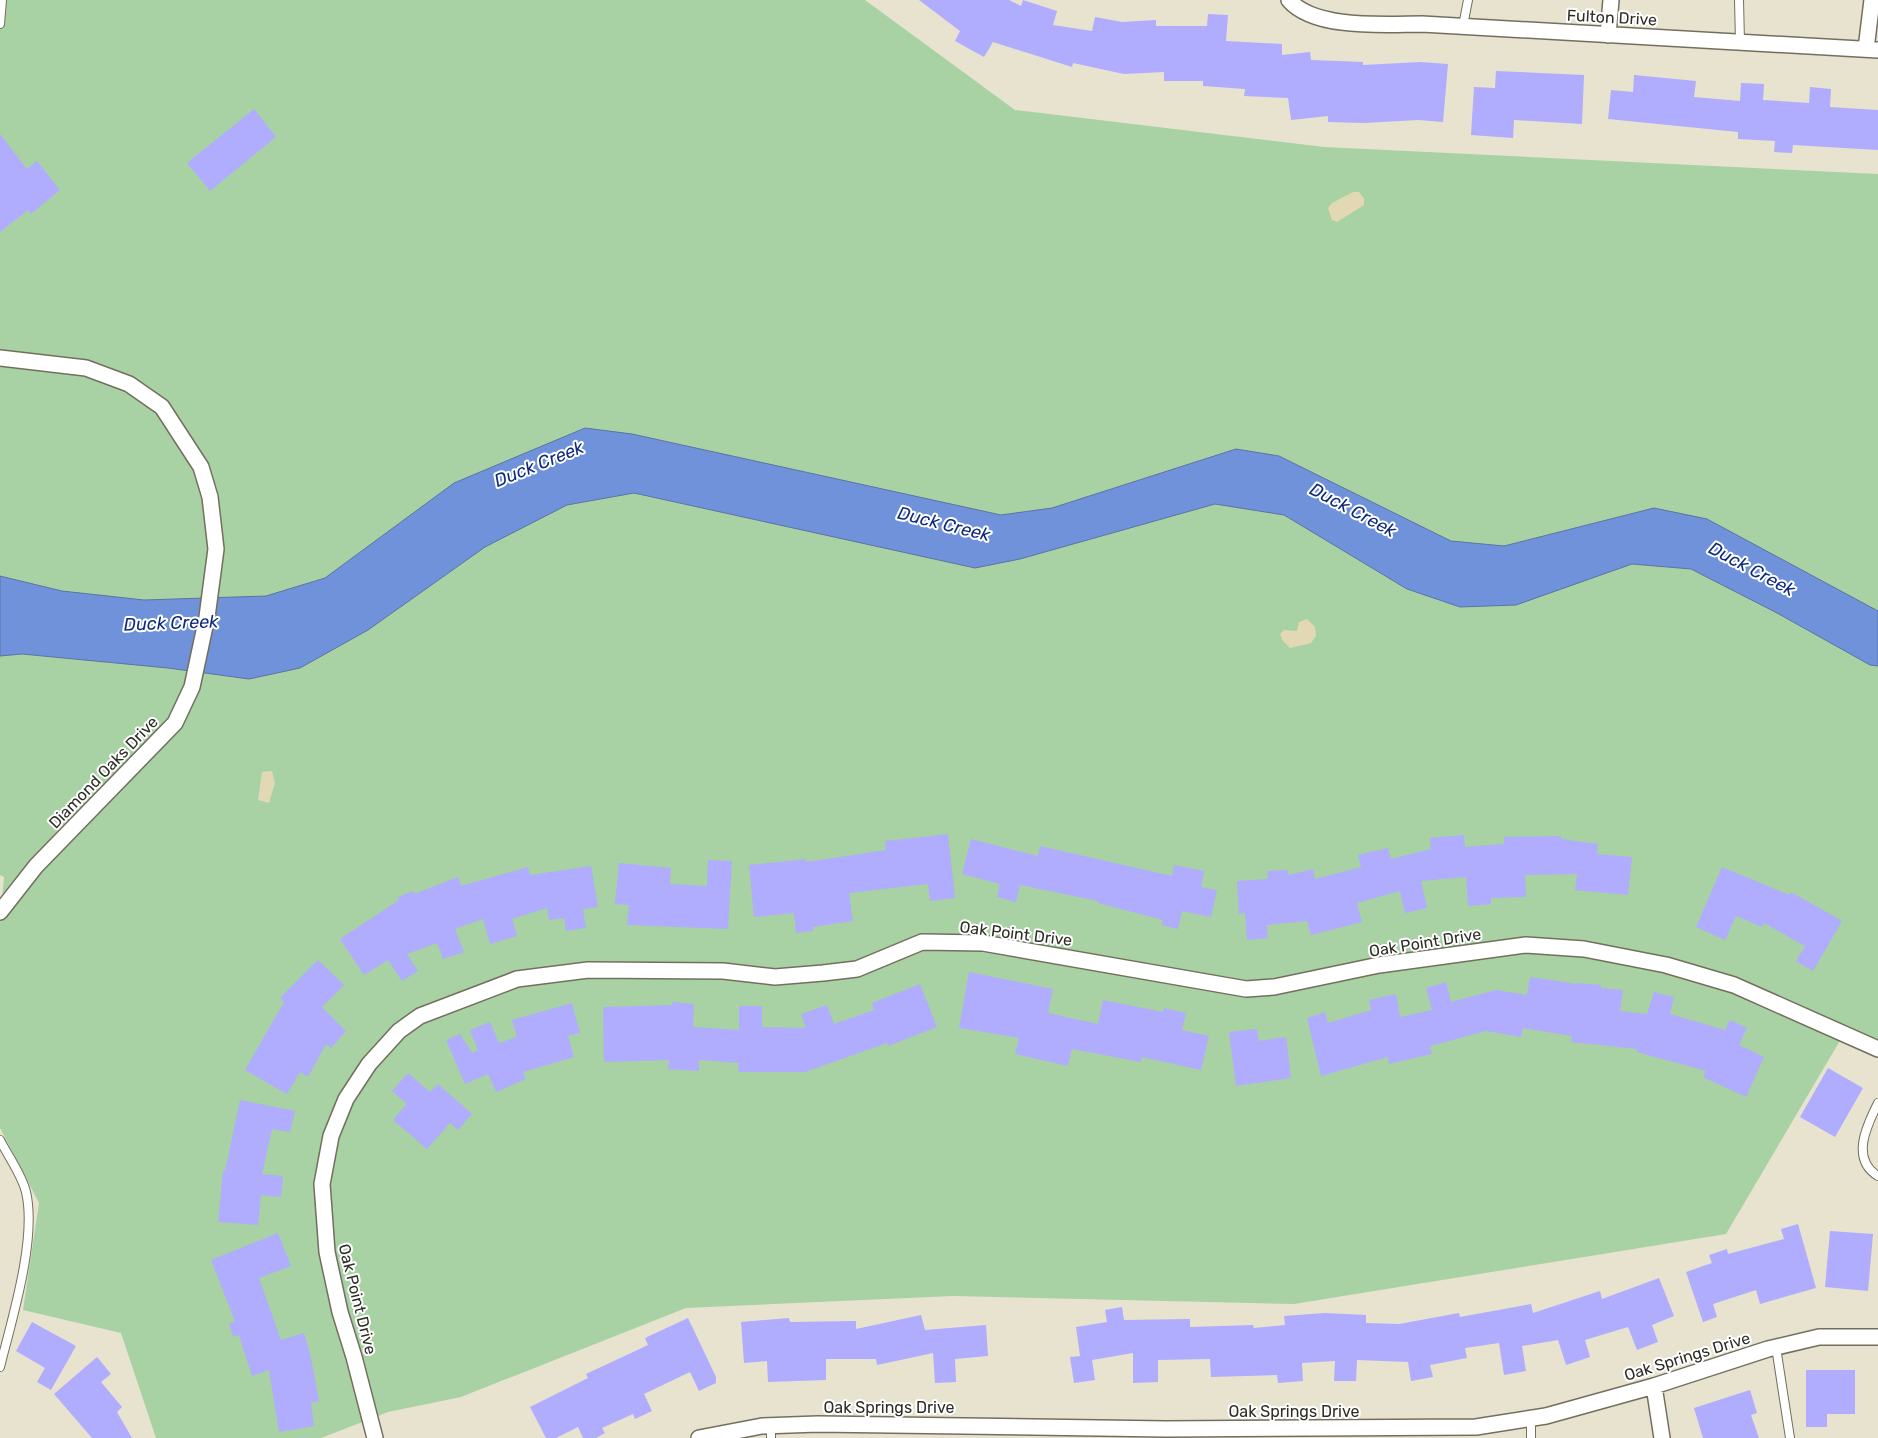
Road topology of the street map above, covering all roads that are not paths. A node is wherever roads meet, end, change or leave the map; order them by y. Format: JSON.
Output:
{"nodes":[{"id":1,"x":2,"y":0,"type":"edge"},
{"id":2,"x":1289,"y":0,"type":"edge"},
{"id":3,"x":1468,"y":0,"type":"edge"},
{"id":4,"x":1611,"y":0,"type":"edge"},
{"id":5,"x":1739,"y":0,"type":"edge"},
{"id":6,"x":1872,"y":0,"type":"edge"},
{"id":7,"x":0,"y":24,"type":"edge"},
{"id":8,"x":1463,"y":26,"type":"junction"},
{"id":9,"x":1608,"y":34,"type":"junction"},
{"id":10,"x":1740,"y":42,"type":"junction"},
{"id":11,"x":1872,"y":50,"type":"edge"},
{"id":12,"x":0,"y":358,"type":"edge"},
{"id":13,"x":0,"y":912,"type":"edge"},
{"id":14,"x":1878,"y":1049,"type":"edge"},
{"id":15,"x":1878,"y":1103,"type":"edge"},
{"id":16,"x":0,"y":1140,"type":"edge"},
{"id":17,"x":1878,"y":1176,"type":"edge"},
{"id":18,"x":1878,"y":1336,"type":"edge"},
{"id":19,"x":1776,"y":1347,"type":"junction"},
{"id":20,"x":0,"y":1367,"type":"edge"},
{"id":21,"x":1654,"y":1386,"type":"junction"},
{"id":22,"x":1531,"y":1418,"type":"junction"},
{"id":23,"x":903,"y":1431,"type":"edge"},
{"id":24,"x":771,"y":1432,"type":"edge"},
{"id":25,"x":1028,"y":1432,"type":"edge"},
{"id":26,"x":1166,"y":1433,"type":"edge"},
{"id":27,"x":1281,"y":1433,"type":"edge"},
{"id":28,"x":1405,"y":1434,"type":"edge"},
{"id":29,"x":374,"y":1438,"type":"edge"},
{"id":30,"x":699,"y":1438,"type":"edge"},
{"id":31,"x":1531,"y":1438,"type":"edge"},
{"id":32,"x":1662,"y":1438,"type":"edge"},
{"id":33,"x":1790,"y":1438,"type":"edge"}],
"edges":[{"from":1,"to":7,"type":"lane"},
{"from":2,"to":8,"type":"street","name":"Fulton Drive"},
{"from":3,"to":8,"type":"lane"},
{"from":4,"to":9,"type":"street"},
{"from":5,"to":10,"type":"lane"},
{"from":6,"to":11,"type":"street"},
{"from":8,"to":9,"type":"street","name":"Fulton Drive"},
{"from":9,"to":10,"type":"street","name":"Fulton Drive"},
{"from":10,"to":11,"type":"street","name":"Fulton Drive"},
{"from":12,"to":13,"type":"street","name":"Diamond Oaks Drive"},
{"from":14,"to":29,"type":"street","name":"Oak Point Drive"},
{"from":15,"to":17,"type":"lane"},
{"from":16,"to":20,"type":"lane"},
{"from":18,"to":19,"type":"street","name":"Oak Springs Drive"},
{"from":19,"to":21,"type":"street","name":"Oak Springs Drive"},
{"from":19,"to":33,"type":"lane"},
{"from":21,"to":22,"type":"street","name":"Oak Springs Drive"},
{"from":21,"to":32,"type":"street"},
{"from":22,"to":28,"type":"street","name":"Oak Springs Drive"},
{"from":22,"to":31,"type":"lane"},
{"from":23,"to":24,"type":"street","name":"Oak Springs Drive"},
{"from":23,"to":25,"type":"street","name":"Oak Springs Drive"},
{"from":24,"to":30,"type":"street","name":"Oak Springs Drive"},
{"from":25,"to":26,"type":"street","name":"Oak Springs Drive"},
{"from":26,"to":27,"type":"street","name":"Oak Springs Drive"},
{"from":27,"to":28,"type":"street","name":"Oak Springs Drive"}]}
